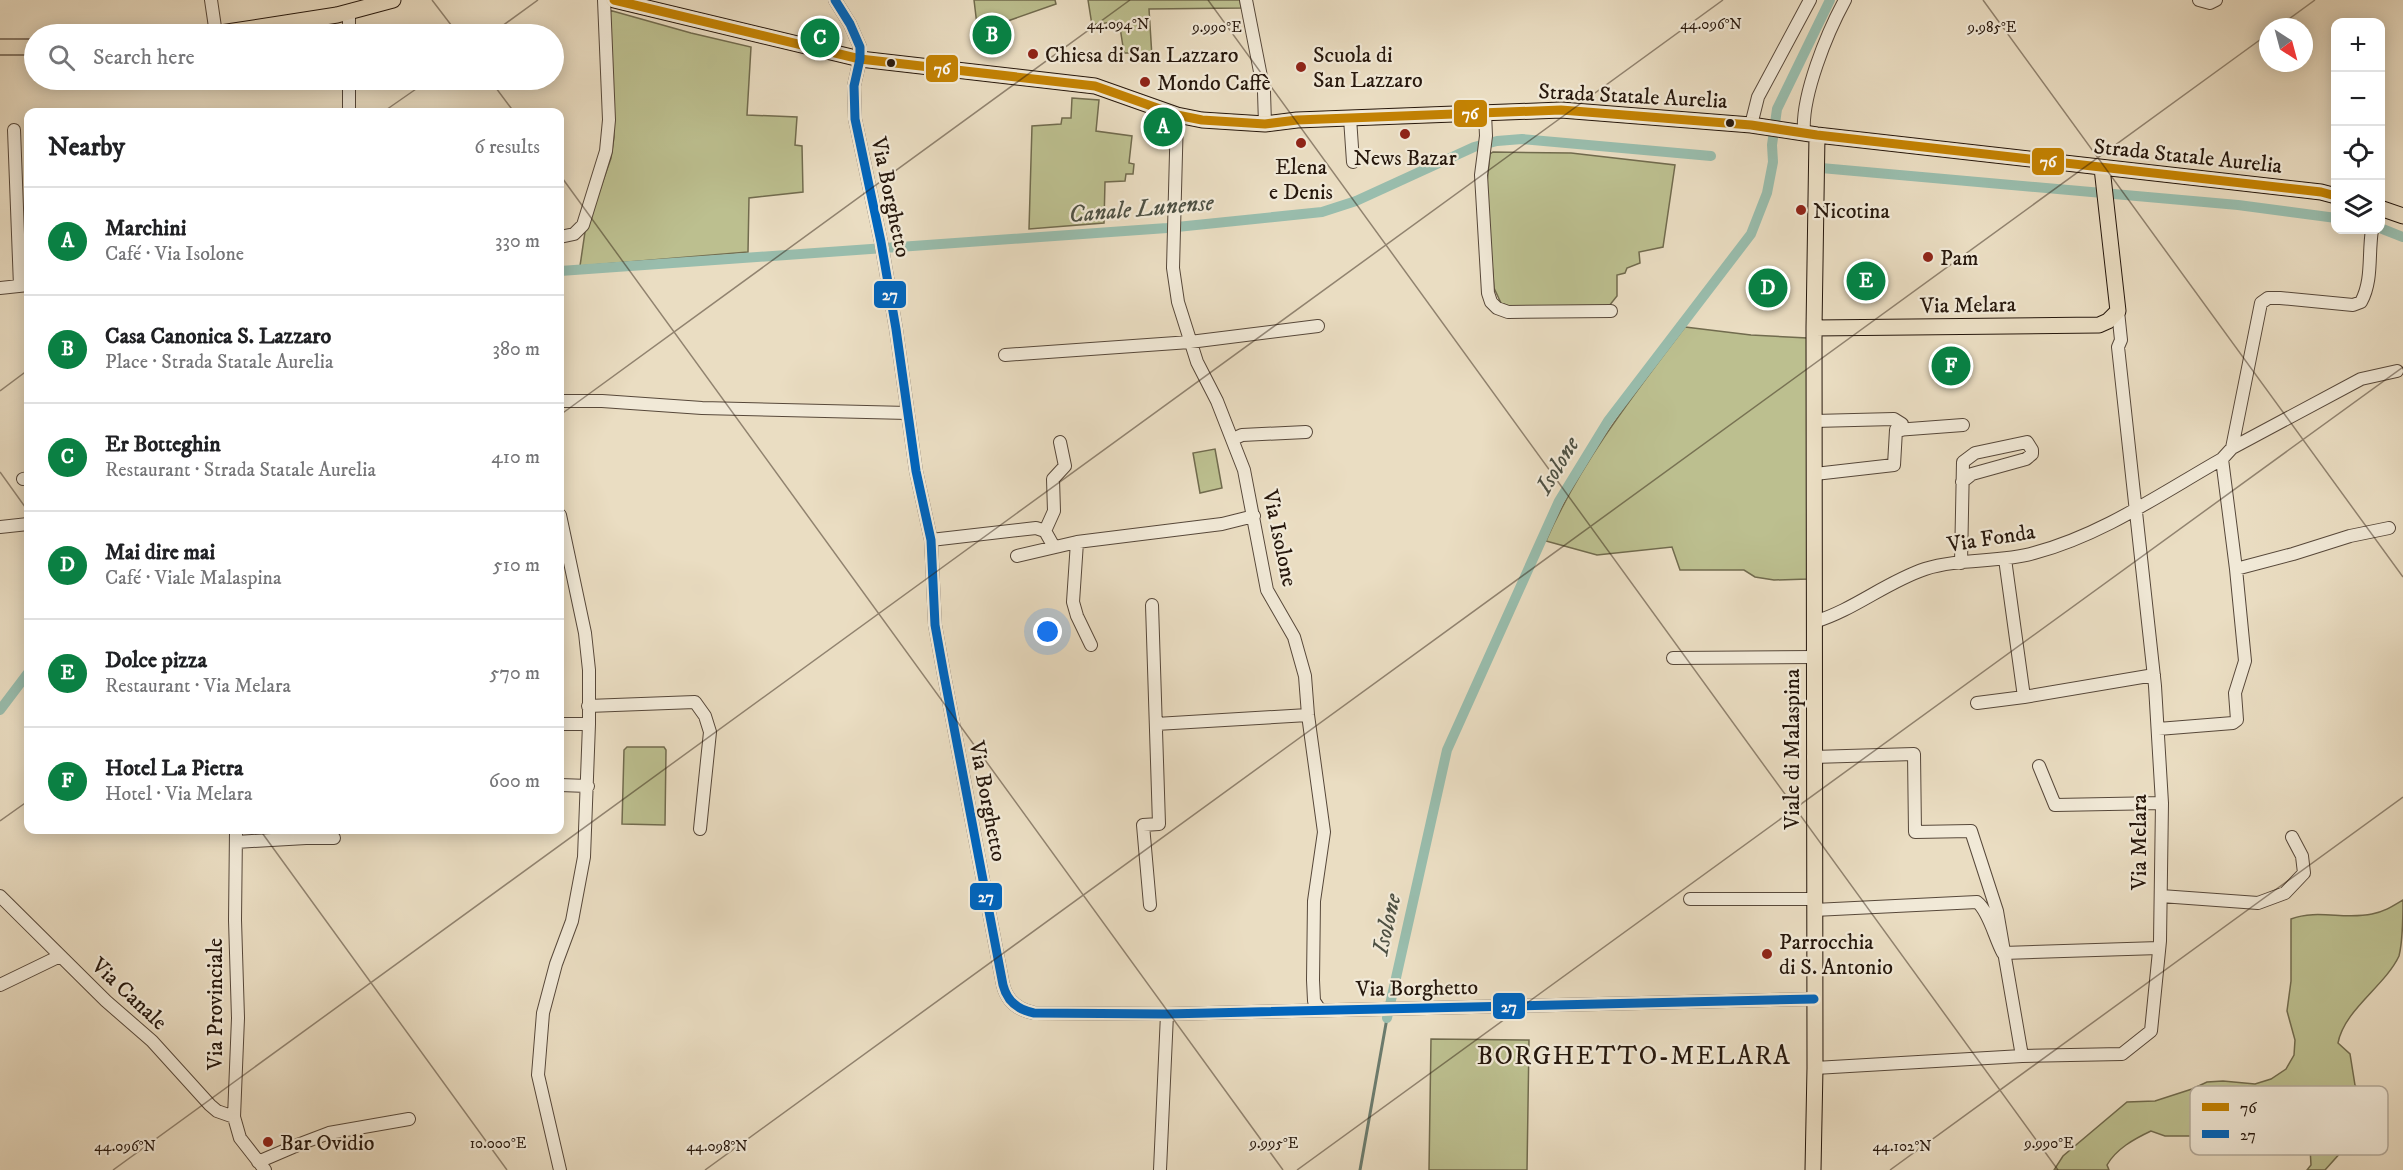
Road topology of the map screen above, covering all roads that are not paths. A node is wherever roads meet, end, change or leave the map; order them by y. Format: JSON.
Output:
{"nodes":[{"id":1,"x":211,"y":0,"type":"edge"},
{"id":2,"x":393,"y":0,"type":"edge"},
{"id":3,"x":604,"y":0,"type":"edge"},
{"id":4,"x":614,"y":0,"type":"edge"},
{"id":5,"x":835,"y":0,"type":"edge"},
{"id":6,"x":1246,"y":0,"type":"edge"},
{"id":7,"x":1810,"y":0,"type":"edge"},
{"id":8,"x":1845,"y":0,"type":"edge"},
{"id":9,"x":2199,"y":0,"type":"edge"},
{"id":10,"x":2216,"y":0,"type":"edge"},
{"id":11,"x":349,"y":12,"type":"junction"},
{"id":12,"x":214,"y":24,"type":"edge"},
{"id":13,"x":291,"y":24,"type":"edge"},
{"id":14,"x":349,"y":24,"type":"edge"},
{"id":15,"x":0,"y":47,"type":"edge"},
{"id":16,"x":24,"y":47,"type":"edge"},
{"id":17,"x":860,"y":59,"type":"junction"},
{"id":18,"x":349,"y":90,"type":"edge"},
{"id":19,"x":349,"y":108,"type":"edge"},
{"id":20,"x":1485,"y":113,"type":"junction"},
{"id":21,"x":1177,"y":115,"type":"junction"},
{"id":22,"x":1350,"y":118,"type":"junction"},
{"id":23,"x":1265,"y":124,"type":"junction"},
{"id":24,"x":1754,"y":125,"type":"junction"},
{"id":25,"x":14,"y":130,"type":"dead end"},
{"id":26,"x":1807,"y":133,"type":"junction"},
{"id":27,"x":1353,"y":162,"type":"dead end"},
{"id":28,"x":2102,"y":168,"type":"junction"},
{"id":29,"x":2331,"y":195,"type":"edge"},
{"id":30,"x":2385,"y":210,"type":"edge"},
{"id":31,"x":2403,"y":216,"type":"edge"},
{"id":32,"x":2372,"y":234,"type":"edge"},
{"id":33,"x":564,"y":236,"type":"edge"},
{"id":34,"x":24,"y":286,"type":"edge"},
{"id":35,"x":0,"y":288,"type":"edge"},
{"id":36,"x":1611,"y":311,"type":"dead end"},
{"id":37,"x":2118,"y":311,"type":"junction"},
{"id":38,"x":2099,"y":325,"type":"junction"},
{"id":39,"x":1318,"y":326,"type":"dead end"},
{"id":40,"x":1814,"y":328,"type":"junction"},
{"id":41,"x":1191,"y":342,"type":"junction"},
{"id":42,"x":2118,"y":347,"type":"junction"},
{"id":43,"x":1005,"y":355,"type":"dead end"},
{"id":44,"x":2397,"y":371,"type":"dead end"},
{"id":45,"x":564,"y":401,"type":"edge"},
{"id":46,"x":908,"y":413,"type":"junction"},
{"id":47,"x":1814,"y":421,"type":"junction"},
{"id":48,"x":1963,"y":425,"type":"dead end"},
{"id":49,"x":1902,"y":430,"type":"junction"},
{"id":50,"x":1306,"y":432,"type":"dead end"},
{"id":51,"x":1233,"y":439,"type":"junction"},
{"id":52,"x":1060,"y":442,"type":"dead end"},
{"id":53,"x":2232,"y":448,"type":"junction"},
{"id":54,"x":2222,"y":459,"type":"junction"},
{"id":55,"x":1815,"y":474,"type":"junction"},
{"id":56,"x":1962,"y":482,"type":"junction"},
{"id":57,"x":2135,"y":509,"type":"junction"},
{"id":58,"x":1254,"y":516,"type":"junction"},
{"id":59,"x":24,"y":524,"type":"edge"},
{"id":60,"x":0,"y":527,"type":"edge"},
{"id":61,"x":2389,"y":528,"type":"dead end"},
{"id":62,"x":1046,"y":531,"type":"junction"},
{"id":63,"x":564,"y":535,"type":"edge"},
{"id":64,"x":931,"y":540,"type":"junction"},
{"id":65,"x":1077,"y":542,"type":"junction"},
{"id":66,"x":1054,"y":547,"type":"junction"},
{"id":67,"x":1017,"y":556,"type":"dead end"},
{"id":68,"x":2005,"y":559,"type":"junction"},
{"id":69,"x":1961,"y":563,"type":"junction"},
{"id":70,"x":2236,"y":569,"type":"junction"},
{"id":71,"x":1152,"y":605,"type":"dead end"},
{"id":72,"x":1814,"y":622,"type":"junction"},
{"id":73,"x":1090,"y":645,"type":"dead end"},
{"id":74,"x":1814,"y":657,"type":"junction"},
{"id":75,"x":1673,"y":658,"type":"dead end"},
{"id":76,"x":2154,"y":675,"type":"junction"},
{"id":77,"x":2024,"y":697,"type":"junction"},
{"id":78,"x":1977,"y":703,"type":"dead end"},
{"id":79,"x":588,"y":706,"type":"junction"},
{"id":80,"x":1308,"y":715,"type":"junction"},
{"id":81,"x":564,"y":724,"type":"edge"},
{"id":82,"x":590,"y":724,"type":"junction"},
{"id":83,"x":1156,"y":724,"type":"junction"},
{"id":84,"x":2158,"y":729,"type":"junction"},
{"id":85,"x":1814,"y":757,"type":"junction"},
{"id":86,"x":2038,"y":766,"type":"dead end"},
{"id":87,"x":564,"y":785,"type":"edge"},
{"id":88,"x":588,"y":786,"type":"junction"},
{"id":89,"x":2162,"y":803,"type":"junction"},
{"id":90,"x":700,"y":829,"type":"dead end"},
{"id":91,"x":306,"y":834,"type":"edge"},
{"id":92,"x":236,"y":836,"type":"edge"},
{"id":93,"x":2292,"y":837,"type":"dead end"},
{"id":94,"x":334,"y":838,"type":"dead end"},
{"id":95,"x":0,"y":896,"type":"edge"},
{"id":96,"x":2161,"y":896,"type":"junction"},
{"id":97,"x":1690,"y":899,"type":"dead end"},
{"id":98,"x":1149,"y":905,"type":"dead end"},
{"id":99,"x":1814,"y":905,"type":"junction"},
{"id":100,"x":2160,"y":948,"type":"junction"},
{"id":101,"x":2003,"y":953,"type":"junction"},
{"id":102,"x":60,"y":956,"type":"junction"},
{"id":103,"x":0,"y":985,"type":"edge"},
{"id":104,"x":1814,"y":999,"type":"junction"},
{"id":105,"x":1320,"y":1010,"type":"junction"},
{"id":106,"x":1167,"y":1014,"type":"junction"},
{"id":107,"x":2022,"y":1056,"type":"junction"},
{"id":108,"x":1815,"y":1068,"type":"junction"},
{"id":109,"x":234,"y":1117,"type":"junction"},
{"id":110,"x":409,"y":1119,"type":"dead end"},
{"id":111,"x":262,"y":1166,"type":"edge"},
{"id":112,"x":560,"y":1170,"type":"edge"},
{"id":113,"x":1160,"y":1170,"type":"edge"},
{"id":114,"x":1813,"y":1170,"type":"edge"}],
"edges":[{"from":1,"to":12,"type":"street"},
{"from":2,"to":11,"type":"main road"},
{"from":3,"to":33,"type":"street"},
{"from":4,"to":17,"type":"main road","name":"Strada Statale Aurelia"},
{"from":5,"to":17,"type":"street"},
{"from":6,"to":23,"type":"street"},
{"from":7,"to":24,"type":"street"},
{"from":8,"to":26,"type":"street"},
{"from":9,"to":10,"type":"street"},
{"from":11,"to":13,"type":"main road"},
{"from":11,"to":14,"type":"street"},
{"from":15,"to":16,"type":"main road"},
{"from":17,"to":21,"type":"main road","name":"Strada Statale Aurelia"},
{"from":17,"to":46,"type":"street","name":"Via Borghetto"},
{"from":18,"to":19,"type":"street"},
{"from":20,"to":22,"type":"main road","name":"Strada Statale Aurelia"},
{"from":20,"to":24,"type":"main road","name":"Strada Statale Aurelia"},
{"from":20,"to":36,"type":"street"},
{"from":21,"to":23,"type":"main road","name":"Strada Statale Aurelia"},
{"from":21,"to":41,"type":"street","name":"Via Isolone"},
{"from":22,"to":23,"type":"main road","name":"Strada Statale Aurelia"},
{"from":22,"to":27,"type":"street"},
{"from":24,"to":26,"type":"main road","name":"Strada Statale Aurelia"},
{"from":25,"to":34,"type":"street"},
{"from":26,"to":28,"type":"main road","name":"Strada Statale Aurelia"},
{"from":26,"to":40,"type":"main road","name":"Viale di Malaspina"},
{"from":28,"to":29,"type":"main road","name":"Strada Statale Aurelia"},
{"from":28,"to":37,"type":"main road","name":"Via Melara"},
{"from":30,"to":31,"type":"main road"},
{"from":32,"to":53,"type":"street"},
{"from":34,"to":35,"type":"street"},
{"from":37,"to":38,"type":"main road"},
{"from":37,"to":42,"type":"street","name":"Via Melara"},
{"from":38,"to":40,"type":"main road","name":"Via Melara"},
{"from":38,"to":42,"type":"street"},
{"from":39,"to":41,"type":"street"},
{"from":40,"to":47,"type":"main road","name":"Viale di Malaspina"},
{"from":41,"to":43,"type":"street"},
{"from":41,"to":51,"type":"street","name":"Via Isolone"},
{"from":42,"to":57,"type":"street","name":"Via Melara"},
{"from":44,"to":53,"type":"street","name":"Via Fonda"},
{"from":45,"to":46,"type":"street"},
{"from":46,"to":64,"type":"street","name":"Via Borghetto"},
{"from":47,"to":49,"type":"street"},
{"from":47,"to":55,"type":"main road","name":"Viale di Malaspina"},
{"from":48,"to":49,"type":"street"},
{"from":49,"to":55,"type":"street"},
{"from":50,"to":51,"type":"street"},
{"from":51,"to":58,"type":"street","name":"Via Isolone"},
{"from":52,"to":62,"type":"street"},
{"from":53,"to":54,"type":"street","name":"Via Fonda"},
{"from":54,"to":57,"type":"street","name":"Via Fonda"},
{"from":54,"to":70,"type":"street"},
{"from":55,"to":72,"type":"main road","name":"Viale di Malaspina"},
{"from":56,"to":56,"type":"street"},
{"from":56,"to":69,"type":"street"},
{"from":57,"to":68,"type":"street","name":"Via Fonda"},
{"from":57,"to":76,"type":"street","name":"Via Melara"},
{"from":58,"to":65,"type":"street"},
{"from":58,"to":80,"type":"street","name":"Via Isolone"},
{"from":59,"to":60,"type":"street"},
{"from":61,"to":70,"type":"street"},
{"from":62,"to":64,"type":"street"},
{"from":62,"to":66,"type":"street"},
{"from":63,"to":79,"type":"street"},
{"from":64,"to":106,"type":"street","name":"Via Borghetto"},
{"from":65,"to":66,"type":"street"},
{"from":65,"to":73,"type":"street"},
{"from":66,"to":67,"type":"street"},
{"from":68,"to":69,"type":"street","name":"Via Fonda"},
{"from":68,"to":77,"type":"street"},
{"from":69,"to":72,"type":"street","name":"Via Fonda"},
{"from":70,"to":84,"type":"street"},
{"from":71,"to":83,"type":"street"},
{"from":72,"to":74,"type":"main road","name":"Viale di Malaspina"},
{"from":74,"to":75,"type":"street"},
{"from":74,"to":85,"type":"main road","name":"Viale di Malaspina"},
{"from":76,"to":77,"type":"street"},
{"from":76,"to":84,"type":"street","name":"Via Melara"},
{"from":77,"to":78,"type":"street"},
{"from":79,"to":82,"type":"street"},
{"from":79,"to":90,"type":"street"},
{"from":80,"to":83,"type":"street"},
{"from":80,"to":105,"type":"street","name":"Via Isolone"},
{"from":81,"to":82,"type":"street"},
{"from":82,"to":88,"type":"street"},
{"from":83,"to":98,"type":"street"},
{"from":84,"to":89,"type":"street","name":"Via Melara"},
{"from":85,"to":99,"type":"main road","name":"Viale di Malaspina"},
{"from":85,"to":101,"type":"street"},
{"from":86,"to":89,"type":"street"},
{"from":87,"to":88,"type":"street"},
{"from":88,"to":112,"type":"street"},
{"from":89,"to":96,"type":"street","name":"Via Melara"},
{"from":91,"to":92,"type":"street"},
{"from":91,"to":94,"type":"street"},
{"from":92,"to":109,"type":"street","name":"Via Provinciale"},
{"from":93,"to":96,"type":"street"},
{"from":95,"to":102,"type":"street","name":"Via Canale"},
{"from":96,"to":100,"type":"street","name":"Via Melara"},
{"from":97,"to":99,"type":"street"},
{"from":99,"to":101,"type":"street"},
{"from":99,"to":104,"type":"main road","name":"Viale di Malaspina"},
{"from":100,"to":101,"type":"street"},
{"from":100,"to":107,"type":"street","name":"Via Melara"},
{"from":101,"to":107,"type":"street"},
{"from":102,"to":103,"type":"street"},
{"from":102,"to":109,"type":"street","name":"Via Canale"},
{"from":104,"to":105,"type":"street","name":"Via Borghetto"},
{"from":104,"to":108,"type":"main road","name":"Viale di Malaspina"},
{"from":105,"to":106,"type":"street","name":"Via Borghetto"},
{"from":106,"to":113,"type":"street"},
{"from":107,"to":108,"type":"street","name":"Via Melara"},
{"from":108,"to":114,"type":"main road","name":"Viale di Malaspina"},
{"from":109,"to":111,"type":"street","name":"Via Provinciale"},
{"from":110,"to":111,"type":"street"}]}
